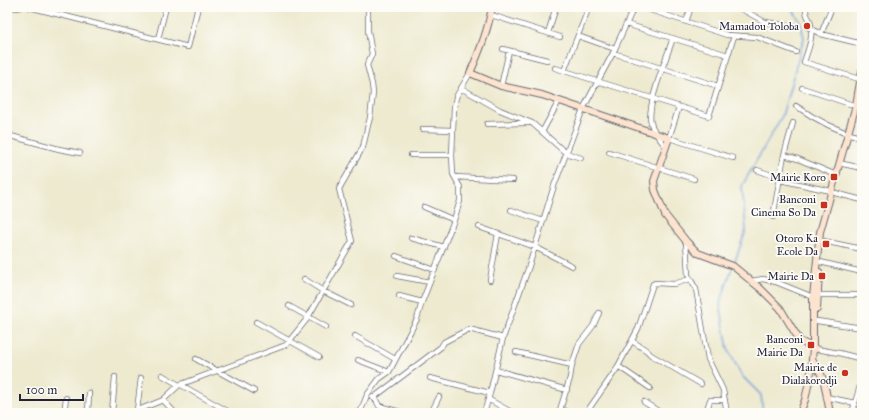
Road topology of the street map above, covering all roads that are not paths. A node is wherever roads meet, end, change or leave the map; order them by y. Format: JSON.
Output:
{"nodes":[{"id":1,"x":13,"y":7,"type":"edge"},
{"id":2,"x":21,"y":7,"type":"edge"},
{"id":3,"x":29,"y":7,"type":"edge"},
{"id":4,"x":166,"y":7,"type":"edge"},
{"id":5,"x":198,"y":7,"type":"edge"},
{"id":6,"x":368,"y":7,"type":"edge"},
{"id":7,"x":492,"y":7,"type":"edge"},
{"id":8,"x":556,"y":7,"type":"edge"},
{"id":9,"x":589,"y":7,"type":"edge"},
{"id":10,"x":634,"y":7,"type":"edge"},
{"id":11,"x":641,"y":7,"type":"edge"},
{"id":12,"x":691,"y":7,"type":"edge"},
{"id":13,"x":738,"y":7,"type":"edge"},
{"id":14,"x":806,"y":7,"type":"edge"},
{"id":15,"x":832,"y":7,"type":"edge"},
{"id":16,"x":491,"y":15,"type":"junction"},
{"id":17,"x":686,"y":22,"type":"junction"},
{"id":18,"x":626,"y":24,"type":"junction"},
{"id":19,"x":795,"y":27,"type":"dead end"},
{"id":20,"x":809,"y":28,"type":"junction"},
{"id":21,"x":548,"y":33,"type":"junction"},
{"id":22,"x":821,"y":34,"type":"junction"},
{"id":23,"x":578,"y":36,"type":"junction"},
{"id":24,"x":734,"y":36,"type":"junction"},
{"id":25,"x":560,"y":37,"type":"dead end"},
{"id":26,"x":672,"y":38,"type":"junction"},
{"id":27,"x":158,"y":39,"type":"junction"},
{"id":28,"x":862,"y":44,"type":"edge"},
{"id":29,"x":503,"y":50,"type":"dead end"},
{"id":30,"x":509,"y":51,"type":"junction"},
{"id":31,"x":614,"y":51,"type":"junction"},
{"id":32,"x":796,"y":52,"type":"dead end"},
{"id":33,"x":728,"y":56,"type":"junction"},
{"id":34,"x":547,"y":60,"type":"dead end"},
{"id":35,"x":556,"y":68,"type":"dead end"},
{"id":36,"x":663,"y":69,"type":"junction"},
{"id":37,"x":564,"y":71,"type":"junction"},
{"id":38,"x":862,"y":71,"type":"edge"},
{"id":39,"x":470,"y":72,"type":"junction"},
{"id":40,"x":861,"y":80,"type":"edge"},
{"id":41,"x":598,"y":81,"type":"junction"},
{"id":42,"x":501,"y":86,"type":"junction"},
{"id":43,"x":718,"y":86,"type":"junction"},
{"id":44,"x":461,"y":88,"type":"junction"},
{"id":45,"x":802,"y":88,"type":"dead end"},
{"id":46,"x":862,"y":92,"type":"edge"},
{"id":47,"x":653,"y":99,"type":"junction"},
{"id":48,"x":559,"y":101,"type":"junction"},
{"id":49,"x":796,"y":106,"type":"dead end"},
{"id":50,"x":679,"y":107,"type":"junction"},
{"id":51,"x":859,"y":107,"type":"edge"},
{"id":52,"x":583,"y":109,"type":"junction"},
{"id":53,"x":532,"y":123,"type":"junction"},
{"id":54,"x":793,"y":123,"type":"dead end"},
{"id":55,"x":487,"y":124,"type":"dead end"},
{"id":56,"x":423,"y":129,"type":"dead end"},
{"id":57,"x":453,"y":130,"type":"junction"},
{"id":58,"x":542,"y":132,"type":"junction"},
{"id":59,"x":655,"y":133,"type":"junction"},
{"id":60,"x":850,"y":134,"type":"junction"},
{"id":61,"x":7,"y":135,"type":"edge"},
{"id":62,"x":669,"y":138,"type":"junction"},
{"id":63,"x":862,"y":138,"type":"edge"},
{"id":64,"x":666,"y":147,"type":"junction"},
{"id":65,"x":609,"y":152,"type":"dead end"},
{"id":66,"x":80,"y":153,"type":"dead end"},
{"id":67,"x":566,"y":153,"type":"junction"},
{"id":68,"x":411,"y":155,"type":"dead end"},
{"id":69,"x":452,"y":155,"type":"junction"},
{"id":70,"x":784,"y":155,"type":"junction"},
{"id":71,"x":581,"y":158,"type":"dead end"},
{"id":72,"x":733,"y":158,"type":"dead end"},
{"id":73,"x":843,"y":164,"type":"junction"},
{"id":74,"x":658,"y":168,"type":"junction"},
{"id":75,"x":862,"y":168,"type":"edge"},
{"id":76,"x":757,"y":170,"type":"dead end"},
{"id":77,"x":836,"y":175,"type":"junction"},
{"id":78,"x":454,"y":177,"type":"junction"},
{"id":79,"x":694,"y":179,"type":"dead end"},
{"id":80,"x":780,"y":179,"type":"junction"},
{"id":81,"x":513,"y":180,"type":"dead end"},
{"id":82,"x":833,"y":192,"type":"junction"},
{"id":83,"x":862,"y":200,"type":"edge"},
{"id":84,"x":424,"y":207,"type":"dead end"},
{"id":85,"x":511,"y":210,"type":"dead end"},
{"id":86,"x":773,"y":217,"type":"dead end"},
{"id":87,"x":454,"y":220,"type":"junction"},
{"id":88,"x":543,"y":221,"type":"junction"},
{"id":89,"x":479,"y":227,"type":"dead end"},
{"id":90,"x":498,"y":234,"type":"junction"},
{"id":91,"x":411,"y":238,"type":"dead end"},
{"id":92,"x":686,"y":241,"type":"junction"},
{"id":93,"x":822,"y":241,"type":"junction"},
{"id":94,"x":444,"y":247,"type":"junction"},
{"id":95,"x":535,"y":247,"type":"junction"},
{"id":96,"x":862,"y":249,"type":"edge"},
{"id":97,"x":396,"y":256,"type":"dead end"},
{"id":98,"x":820,"y":262,"type":"junction"},
{"id":99,"x":572,"y":266,"type":"dead end"},
{"id":100,"x":435,"y":270,"type":"junction"},
{"id":101,"x":862,"y":272,"type":"edge"},
{"id":102,"x":397,"y":276,"type":"dead end"},
{"id":103,"x":304,"y":279,"type":"dead end"},
{"id":104,"x":490,"y":280,"type":"dead end"},
{"id":105,"x":690,"y":280,"type":"junction"},
{"id":106,"x":751,"y":281,"type":"junction"},
{"id":107,"x":430,"y":282,"type":"junction"},
{"id":108,"x":323,"y":291,"type":"junction"},
{"id":109,"x":862,"y":295,"type":"edge"},
{"id":110,"x":399,"y":296,"type":"dead end"},
{"id":111,"x":815,"y":296,"type":"junction"},
{"id":112,"x":422,"y":302,"type":"junction"},
{"id":113,"x":351,"y":305,"type":"dead end"},
{"id":114,"x":289,"y":306,"type":"dead end"},
{"id":115,"x":599,"y":313,"type":"dead end"},
{"id":116,"x":308,"y":317,"type":"junction"},
{"id":117,"x":817,"y":321,"type":"junction"},
{"id":118,"x":256,"y":322,"type":"dead end"},
{"id":119,"x":326,"y":327,"type":"dead end"},
{"id":120,"x":862,"y":328,"type":"edge"},
{"id":121,"x":355,"y":336,"type":"dead end"},
{"id":122,"x":503,"y":338,"type":"junction"},
{"id":123,"x":290,"y":341,"type":"junction"},
{"id":124,"x":632,"y":341,"type":"junction"},
{"id":125,"x":814,"y":349,"type":"junction"},
{"id":126,"x":516,"y":352,"type":"dead end"},
{"id":127,"x":319,"y":357,"type":"dead end"},
{"id":128,"x":395,"y":358,"type":"junction"},
{"id":129,"x":196,"y":359,"type":"dead end"},
{"id":130,"x":812,"y":359,"type":"junction"},
{"id":131,"x":862,"y":359,"type":"edge"},
{"id":132,"x":358,"y":360,"type":"dead end"},
{"id":133,"x":572,"y":365,"type":"junction"},
{"id":134,"x":815,"y":365,"type":"junction"},
{"id":135,"x":618,"y":366,"type":"junction"},
{"id":136,"x":496,"y":370,"type":"junction"},
{"id":137,"x":218,"y":371,"type":"junction"},
{"id":138,"x":388,"y":372,"type":"junction"},
{"id":139,"x":162,"y":374,"type":"dead end"},
{"id":140,"x":115,"y":378,"type":"dead end"},
{"id":141,"x":140,"y":378,"type":"dead end"},
{"id":142,"x":430,"y":378,"type":"dead end"},
{"id":143,"x":862,"y":379,"type":"edge"},
{"id":144,"x":701,"y":384,"type":"dead end"},
{"id":145,"x":180,"y":385,"type":"junction"},
{"id":146,"x":650,"y":388,"type":"dead end"},
{"id":147,"x":567,"y":390,"type":"junction"},
{"id":148,"x":254,"y":391,"type":"dead end"},
{"id":149,"x":860,"y":391,"type":"edge"},
{"id":150,"x":90,"y":392,"type":"dead end"},
{"id":151,"x":490,"y":393,"type":"junction"},
{"id":152,"x":367,"y":394,"type":"junction"},
{"id":153,"x":439,"y":397,"type":"dead end"},
{"id":154,"x":826,"y":397,"type":"junction"},
{"id":155,"x":66,"y":398,"type":"dead end"},
{"id":156,"x":373,"y":398,"type":"junction"},
{"id":157,"x":488,"y":399,"type":"junction"},
{"id":158,"x":163,"y":400,"type":"junction"},
{"id":159,"x":725,"y":400,"type":"junction"},
{"id":160,"x":644,"y":402,"type":"dead end"},
{"id":161,"x":855,"y":403,"type":"junction"},
{"id":162,"x":137,"y":410,"type":"junction"},
{"id":163,"x":560,"y":411,"type":"edge"},
{"id":164,"x":64,"y":413,"type":"edge"},
{"id":165,"x":88,"y":413,"type":"edge"},
{"id":166,"x":112,"y":413,"type":"edge"},
{"id":167,"x":131,"y":413,"type":"edge"},
{"id":168,"x":175,"y":413,"type":"edge"},
{"id":169,"x":231,"y":413,"type":"edge"},
{"id":170,"x":360,"y":413,"type":"edge"},
{"id":171,"x":399,"y":413,"type":"edge"},
{"id":172,"x":431,"y":413,"type":"edge"},
{"id":173,"x":484,"y":413,"type":"edge"},
{"id":174,"x":513,"y":413,"type":"edge"},
{"id":175,"x":571,"y":413,"type":"edge"},
{"id":176,"x":586,"y":413,"type":"edge"},
{"id":177,"x":662,"y":413,"type":"edge"},
{"id":178,"x":706,"y":413,"type":"edge"},
{"id":179,"x":726,"y":413,"type":"edge"},
{"id":180,"x":800,"y":413,"type":"edge"},
{"id":181,"x":803,"y":413,"type":"edge"},
{"id":182,"x":830,"y":413,"type":"edge"},
{"id":183,"x":852,"y":413,"type":"edge"}],
"edges":[{"from":1,"to":2,"type":"street"},
{"from":3,"to":27,"type":"street"},
{"from":4,"to":27,"type":"street"},
{"from":5,"to":27,"type":"street"},
{"from":6,"to":108,"type":"street"},
{"from":7,"to":16,"type":"main road"},
{"from":8,"to":21,"type":"street"},
{"from":9,"to":23,"type":"street"},
{"from":10,"to":18,"type":"street"},
{"from":11,"to":17,"type":"street"},
{"from":12,"to":17,"type":"street"},
{"from":13,"to":19,"type":"street"},
{"from":14,"to":20,"type":"street"},
{"from":15,"to":22,"type":"street"},
{"from":16,"to":21,"type":"street"},
{"from":16,"to":39,"type":"main road"},
{"from":17,"to":24,"type":"street"},
{"from":18,"to":26,"type":"street"},
{"from":18,"to":31,"type":"street"},
{"from":20,"to":22,"type":"street"},
{"from":20,"to":40,"type":"street"},
{"from":21,"to":25,"type":"street"},
{"from":22,"to":28,"type":"street"},
{"from":23,"to":31,"type":"street"},
{"from":23,"to":37,"type":"street"},
{"from":24,"to":32,"type":"street"},
{"from":24,"to":33,"type":"street"},
{"from":26,"to":33,"type":"street"},
{"from":26,"to":36,"type":"street"},
{"from":29,"to":30,"type":"street"},
{"from":30,"to":34,"type":"street"},
{"from":30,"to":42,"type":"street"},
{"from":31,"to":36,"type":"street"},
{"from":31,"to":41,"type":"street"},
{"from":33,"to":43,"type":"street"},
{"from":35,"to":37,"type":"street"},
{"from":36,"to":43,"type":"street"},
{"from":36,"to":47,"type":"street"},
{"from":37,"to":41,"type":"street"},
{"from":38,"to":40,"type":"main road"},
{"from":39,"to":42,"type":"main road"},
{"from":39,"to":44,"type":"street"},
{"from":40,"to":51,"type":"main road"},
{"from":41,"to":47,"type":"street"},
{"from":41,"to":52,"type":"street"},
{"from":42,"to":48,"type":"main road"},
{"from":43,"to":50,"type":"street"},
{"from":44,"to":53,"type":"street"},
{"from":44,"to":57,"type":"street"},
{"from":45,"to":51,"type":"street"},
{"from":46,"to":51,"type":"main road"},
{"from":47,"to":50,"type":"street"},
{"from":47,"to":59,"type":"street"},
{"from":48,"to":52,"type":"main road"},
{"from":48,"to":58,"type":"street"},
{"from":49,"to":60,"type":"street"},
{"from":50,"to":62,"type":"street"},
{"from":51,"to":60,"type":"main road"},
{"from":52,"to":59,"type":"main road"},
{"from":52,"to":67,"type":"street"},
{"from":53,"to":55,"type":"street"},
{"from":53,"to":58,"type":"street"},
{"from":54,"to":70,"type":"street"},
{"from":56,"to":57,"type":"street"},
{"from":57,"to":69,"type":"street"},
{"from":58,"to":67,"type":"street"},
{"from":59,"to":62,"type":"main road"},
{"from":59,"to":64,"type":"street"},
{"from":60,"to":63,"type":"street"},
{"from":60,"to":73,"type":"main road"},
{"from":60,"to":77,"type":"main road"},
{"from":61,"to":66,"type":"street"},
{"from":62,"to":64,"type":"main road"},
{"from":62,"to":72,"type":"street"},
{"from":64,"to":74,"type":"main road"},
{"from":65,"to":74,"type":"street"},
{"from":67,"to":71,"type":"street"},
{"from":67,"to":88,"type":"street"},
{"from":68,"to":69,"type":"street"},
{"from":69,"to":78,"type":"street"},
{"from":70,"to":77,"type":"street"},
{"from":70,"to":80,"type":"street"},
{"from":73,"to":75,"type":"street"},
{"from":73,"to":82,"type":"main road"},
{"from":74,"to":79,"type":"street"},
{"from":74,"to":92,"type":"main road"},
{"from":76,"to":80,"type":"street"},
{"from":77,"to":82,"type":"main road"},
{"from":78,"to":81,"type":"street"},
{"from":78,"to":87,"type":"street"},
{"from":80,"to":82,"type":"street"},
{"from":80,"to":86,"type":"street"},
{"from":82,"to":83,"type":"street"},
{"from":82,"to":93,"type":"main road"},
{"from":82,"to":111,"type":"main road"},
{"from":84,"to":87,"type":"street"},
{"from":85,"to":88,"type":"street"},
{"from":87,"to":94,"type":"street"},
{"from":88,"to":95,"type":"street"},
{"from":89,"to":90,"type":"street"},
{"from":90,"to":95,"type":"street"},
{"from":90,"to":104,"type":"street"},
{"from":91,"to":94,"type":"street"},
{"from":92,"to":105,"type":"street"},
{"from":92,"to":106,"type":"main road"},
{"from":93,"to":96,"type":"street"},
{"from":93,"to":98,"type":"main road"},
{"from":94,"to":100,"type":"street"},
{"from":95,"to":99,"type":"street"},
{"from":95,"to":122,"type":"street"},
{"from":97,"to":100,"type":"street"},
{"from":98,"to":101,"type":"street"},
{"from":98,"to":111,"type":"main road"},
{"from":100,"to":107,"type":"street"},
{"from":102,"to":107,"type":"street"},
{"from":103,"to":108,"type":"street"},
{"from":105,"to":124,"type":"street"},
{"from":105,"to":159,"type":"street"},
{"from":106,"to":111,"type":"street"},
{"from":106,"to":125,"type":"main road"},
{"from":107,"to":112,"type":"street"},
{"from":108,"to":113,"type":"street"},
{"from":108,"to":116,"type":"street"},
{"from":109,"to":111,"type":"street"},
{"from":110,"to":112,"type":"street"},
{"from":111,"to":117,"type":"main road"},
{"from":111,"to":125,"type":"main road"},
{"from":112,"to":128,"type":"street"},
{"from":114,"to":116,"type":"street"},
{"from":115,"to":133,"type":"street"},
{"from":116,"to":119,"type":"street"},
{"from":116,"to":123,"type":"street"},
{"from":117,"to":120,"type":"street"},
{"from":117,"to":125,"type":"main road"},
{"from":118,"to":123,"type":"street"},
{"from":121,"to":128,"type":"street"},
{"from":122,"to":136,"type":"street"},
{"from":122,"to":156,"type":"street"},
{"from":123,"to":127,"type":"street"},
{"from":123,"to":137,"type":"street"},
{"from":124,"to":135,"type":"street"},
{"from":124,"to":144,"type":"street"},
{"from":125,"to":130,"type":"main road"},
{"from":125,"to":131,"type":"street"},
{"from":125,"to":134,"type":"main road"},
{"from":126,"to":133,"type":"street"},
{"from":128,"to":138,"type":"street"},
{"from":129,"to":137,"type":"street"},
{"from":130,"to":134,"type":"main road"},
{"from":130,"to":180,"type":"main road"},
{"from":132,"to":138,"type":"street"},
{"from":133,"to":147,"type":"street"},
{"from":134,"to":154,"type":"main road"},
{"from":134,"to":181,"type":"main road"},
{"from":135,"to":146,"type":"street"},
{"from":135,"to":176,"type":"street"},
{"from":136,"to":147,"type":"street"},
{"from":136,"to":151,"type":"street"},
{"from":137,"to":145,"type":"street"},
{"from":137,"to":148,"type":"street"},
{"from":138,"to":152,"type":"street"},
{"from":139,"to":145,"type":"street"},
{"from":140,"to":166,"type":"street"},
{"from":141,"to":162,"type":"street"},
{"from":142,"to":151,"type":"street"},
{"from":143,"to":149,"type":"street"},
{"from":145,"to":158,"type":"street"},
{"from":145,"to":169,"type":"street"},
{"from":147,"to":163,"type":"street"},
{"from":149,"to":161,"type":"street"},
{"from":150,"to":165,"type":"street"},
{"from":151,"to":157,"type":"street"},
{"from":152,"to":156,"type":"street"},
{"from":152,"to":170,"type":"street"},
{"from":153,"to":172,"type":"street"},
{"from":154,"to":161,"type":"street"},
{"from":154,"to":182,"type":"main road"},
{"from":155,"to":164,"type":"street"},
{"from":156,"to":171,"type":"street"},
{"from":157,"to":173,"type":"street"},
{"from":157,"to":174,"type":"street"},
{"from":158,"to":162,"type":"street"},
{"from":158,"to":168,"type":"street"},
{"from":159,"to":178,"type":"street"},
{"from":159,"to":179,"type":"street"},
{"from":160,"to":177,"type":"street"},
{"from":161,"to":183,"type":"street"},
{"from":162,"to":167,"type":"street"},
{"from":163,"to":175,"type":"street"}]}
